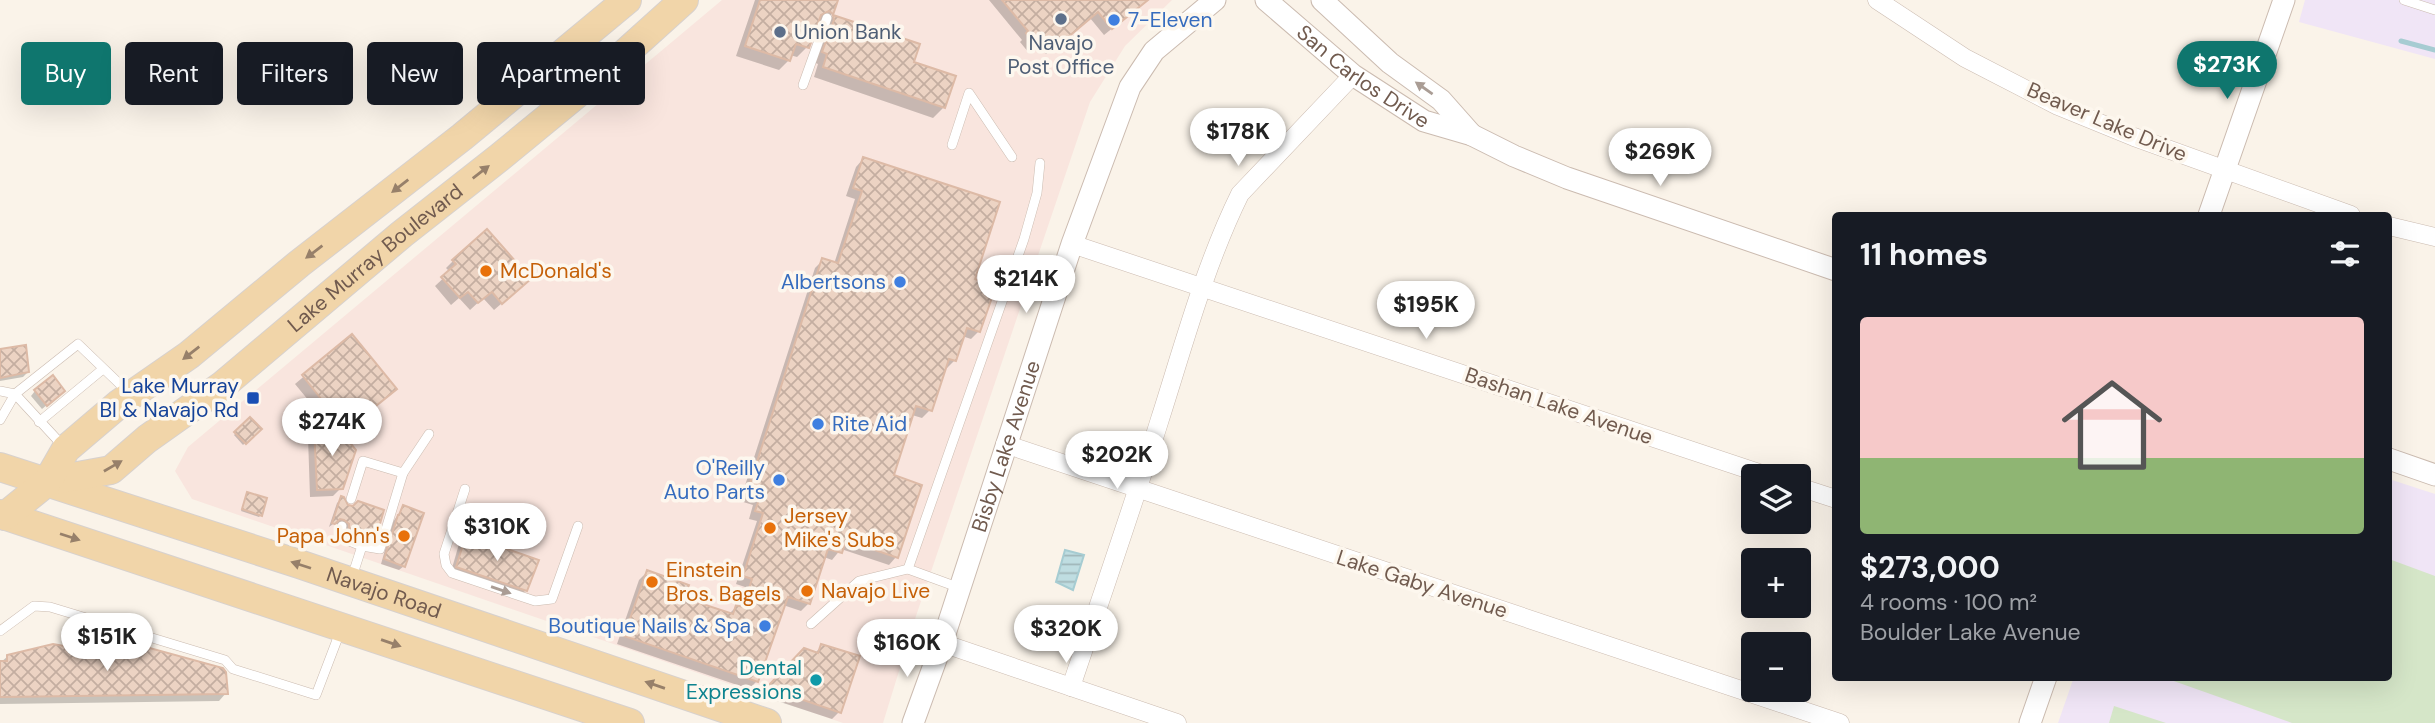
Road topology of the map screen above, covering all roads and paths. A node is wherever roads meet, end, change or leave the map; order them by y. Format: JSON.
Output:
{"nodes":[{"id":1,"x":684,"y":0,"type":"edge"},
{"id":2,"x":1215,"y":0,"type":"edge"},
{"id":3,"x":1266,"y":0,"type":"edge"},
{"id":4,"x":1322,"y":0,"type":"edge"},
{"id":5,"x":1877,"y":0,"type":"edge"},
{"id":6,"x":2284,"y":0,"type":"edge"},
{"id":7,"x":2404,"y":0,"type":"edge"},
{"id":8,"x":624,"y":1,"type":"edge"},
{"id":9,"x":2435,"y":10,"type":"edge"},
{"id":10,"x":655,"y":12,"type":"edge"},
{"id":11,"x":827,"y":18,"type":"dead end"},
{"id":12,"x":618,"y":42,"type":"edge"},
{"id":13,"x":631,"y":42,"type":"edge"},
{"id":14,"x":1353,"y":75,"type":"junction"},
{"id":15,"x":803,"y":85,"type":"dead end"},
{"id":16,"x":563,"y":105,"type":"edge"},
{"id":17,"x":1472,"y":135,"type":"junction"},
{"id":18,"x":952,"y":145,"type":"dead end"},
{"id":19,"x":1012,"y":157,"type":"dead end"},
{"id":20,"x":1040,"y":163,"type":"dead end"},
{"id":21,"x":2225,"y":170,"type":"junction"},
{"id":22,"x":2209,"y":212,"type":"edge"},
{"id":23,"x":2343,"y":212,"type":"edge"},
{"id":24,"x":2392,"y":227,"type":"edge"},
{"id":25,"x":2435,"y":237,"type":"edge"},
{"id":26,"x":1072,"y":244,"type":"junction"},
{"id":27,"x":1832,"y":269,"type":"edge"},
{"id":28,"x":1203,"y":286,"type":"junction"},
{"id":29,"x":103,"y":369,"type":"junction"},
{"id":30,"x":0,"y":391,"type":"edge"},
{"id":31,"x":15,"y":394,"type":"junction"},
{"id":32,"x":132,"y":395,"type":"junction"},
{"id":33,"x":0,"y":420,"type":"edge"},
{"id":34,"x":39,"y":422,"type":"junction"},
{"id":35,"x":429,"y":434,"type":"dead end"},
{"id":36,"x":1005,"y":444,"type":"junction"},
{"id":37,"x":66,"y":449,"type":"junction"},
{"id":38,"x":2392,"y":460,"type":"edge"},
{"id":39,"x":0,"y":467,"type":"edge"},
{"id":40,"x":1741,"y":467,"type":"edge"},
{"id":41,"x":403,"y":473,"type":"junction"},
{"id":42,"x":2435,"y":475,"type":"edge"},
{"id":43,"x":47,"y":482,"type":"junction"},
{"id":44,"x":465,"y":489,"type":"dead end"},
{"id":45,"x":1138,"y":490,"type":"junction"},
{"id":46,"x":1811,"y":490,"type":"edge"},
{"id":47,"x":1832,"y":498,"type":"edge"},
{"id":48,"x":351,"y":499,"type":"dead end"},
{"id":49,"x":3,"y":515,"type":"edge"},
{"id":50,"x":342,"y":526,"type":"dead end"},
{"id":51,"x":578,"y":526,"type":"dead end"},
{"id":52,"x":362,"y":546,"type":"junction"},
{"id":53,"x":908,"y":569,"type":"junction"},
{"id":54,"x":350,"y":582,"type":"junction"},
{"id":55,"x":960,"y":588,"type":"junction"},
{"id":56,"x":811,"y":624,"type":"dead end"},
{"id":57,"x":342,"y":626,"type":"junction"},
{"id":58,"x":0,"y":631,"type":"edge"},
{"id":59,"x":877,"y":638,"type":"dead end"},
{"id":60,"x":941,"y":645,"type":"junction"},
{"id":61,"x":446,"y":661,"type":"junction"},
{"id":62,"x":589,"y":663,"type":"junction"},
{"id":63,"x":2045,"y":681,"type":"edge"},
{"id":64,"x":1071,"y":687,"type":"junction"},
{"id":65,"x":630,"y":723,"type":"edge"},
{"id":66,"x":766,"y":723,"type":"edge"},
{"id":67,"x":913,"y":723,"type":"edge"},
{"id":68,"x":1177,"y":723,"type":"edge"},
{"id":69,"x":1840,"y":723,"type":"edge"},
{"id":70,"x":2030,"y":723,"type":"edge"}],
"edges":[{"from":1,"to":10,"type":"main road","name":"Lake Murray Boulevard"},
{"from":2,"to":26,"type":"street","name":"Bisby Lake Avenue"},
{"from":3,"to":14,"type":"street","name":"San Carlos Drive"},
{"from":17,"to":4,"type":"street","name":"San Carlos Drive","one_way":true},
{"from":5,"to":21,"type":"street","name":"Beaver Lake Drive"},
{"from":6,"to":21,"type":"street"},
{"from":7,"to":9,"type":"lane"},
{"from":8,"to":12,"type":"main road"},
{"from":8,"to":32,"type":"main road","name":"Lake Murray Boulevard","one_way":true},
{"from":10,"to":13,"type":"main road","name":"Lake Murray Boulevard"},
{"from":11,"to":15,"type":"lane"},
{"from":14,"to":17,"type":"street","name":"San Carlos Drive"},
{"from":14,"to":28,"type":"street"},
{"from":43,"to":16,"type":"main road","name":"Lake Murray Boulevard","one_way":true},
{"from":17,"to":27,"type":"street","name":"San Carlos Drive"},
{"from":18,"to":19,"type":"lane"},
{"from":20,"to":53,"type":"lane"},
{"from":21,"to":22,"type":"street"},
{"from":21,"to":23,"type":"street","name":"Beaver Lake Drive"},
{"from":24,"to":25,"type":"street"},
{"from":26,"to":28,"type":"street","name":"Bashan Lake Avenue"},
{"from":26,"to":36,"type":"street","name":"Bisby Lake Avenue"},
{"from":28,"to":40,"type":"street","name":"Bashan Lake Avenue"},
{"from":28,"to":45,"type":"street"},
{"from":29,"to":31,"type":"lane"},
{"from":29,"to":32,"type":"lane"},
{"from":29,"to":34,"type":"lane"},
{"from":30,"to":31,"type":"lane"},
{"from":31,"to":33,"type":"lane"},
{"from":31,"to":34,"type":"lane"},
{"from":32,"to":37,"type":"main road","name":"Lake Murray Boulevard"},
{"from":34,"to":37,"type":"lane"},
{"from":35,"to":41,"type":"lane"},
{"from":36,"to":45,"type":"street","name":"Lake Gaby Avenue"},
{"from":36,"to":55,"type":"street","name":"Bisby Lake Avenue"},
{"from":37,"to":43,"type":"main road","name":"Lake Murray Boulevard"},
{"from":38,"to":42,"type":"street"},
{"from":39,"to":43,"type":"main road","name":"Navajo Road"},
{"from":41,"to":48,"type":"lane"},
{"from":41,"to":52,"type":"lane"},
{"from":43,"to":49,"type":"main road","name":"Lake Murray Boulevard"},
{"from":54,"to":43,"type":"main road","name":"Navajo Road","one_way":true},
{"from":44,"to":51,"type":"lane","one_way":true},
{"from":45,"to":64,"type":"street"},
{"from":45,"to":69,"type":"street","name":"Lake Gaby Avenue"},
{"from":46,"to":47,"type":"street"},
{"from":49,"to":57,"type":"main road","one_way":true},
{"from":50,"to":52,"type":"lane"},
{"from":52,"to":54,"type":"lane"},
{"from":53,"to":55,"type":"lane"},
{"from":53,"to":56,"type":"lane"},
{"from":54,"to":62,"type":"main road","name":"Navajo Road"},
{"from":55,"to":60,"type":"street","name":"Bisby Lake Avenue"},
{"from":57,"to":58,"type":"lane"},
{"from":57,"to":61,"type":"main road","one_way":true},
{"from":59,"to":60,"type":"lane"},
{"from":60,"to":64,"type":"street"},
{"from":60,"to":67,"type":"street","name":"Bisby Lake Avenue"},
{"from":61,"to":62,"type":"main road"},
{"from":61,"to":65,"type":"main road"},
{"from":66,"to":62,"type":"main road","name":"Navajo Road","one_way":true},
{"from":63,"to":70,"type":"street"},
{"from":64,"to":68,"type":"street"}]}
